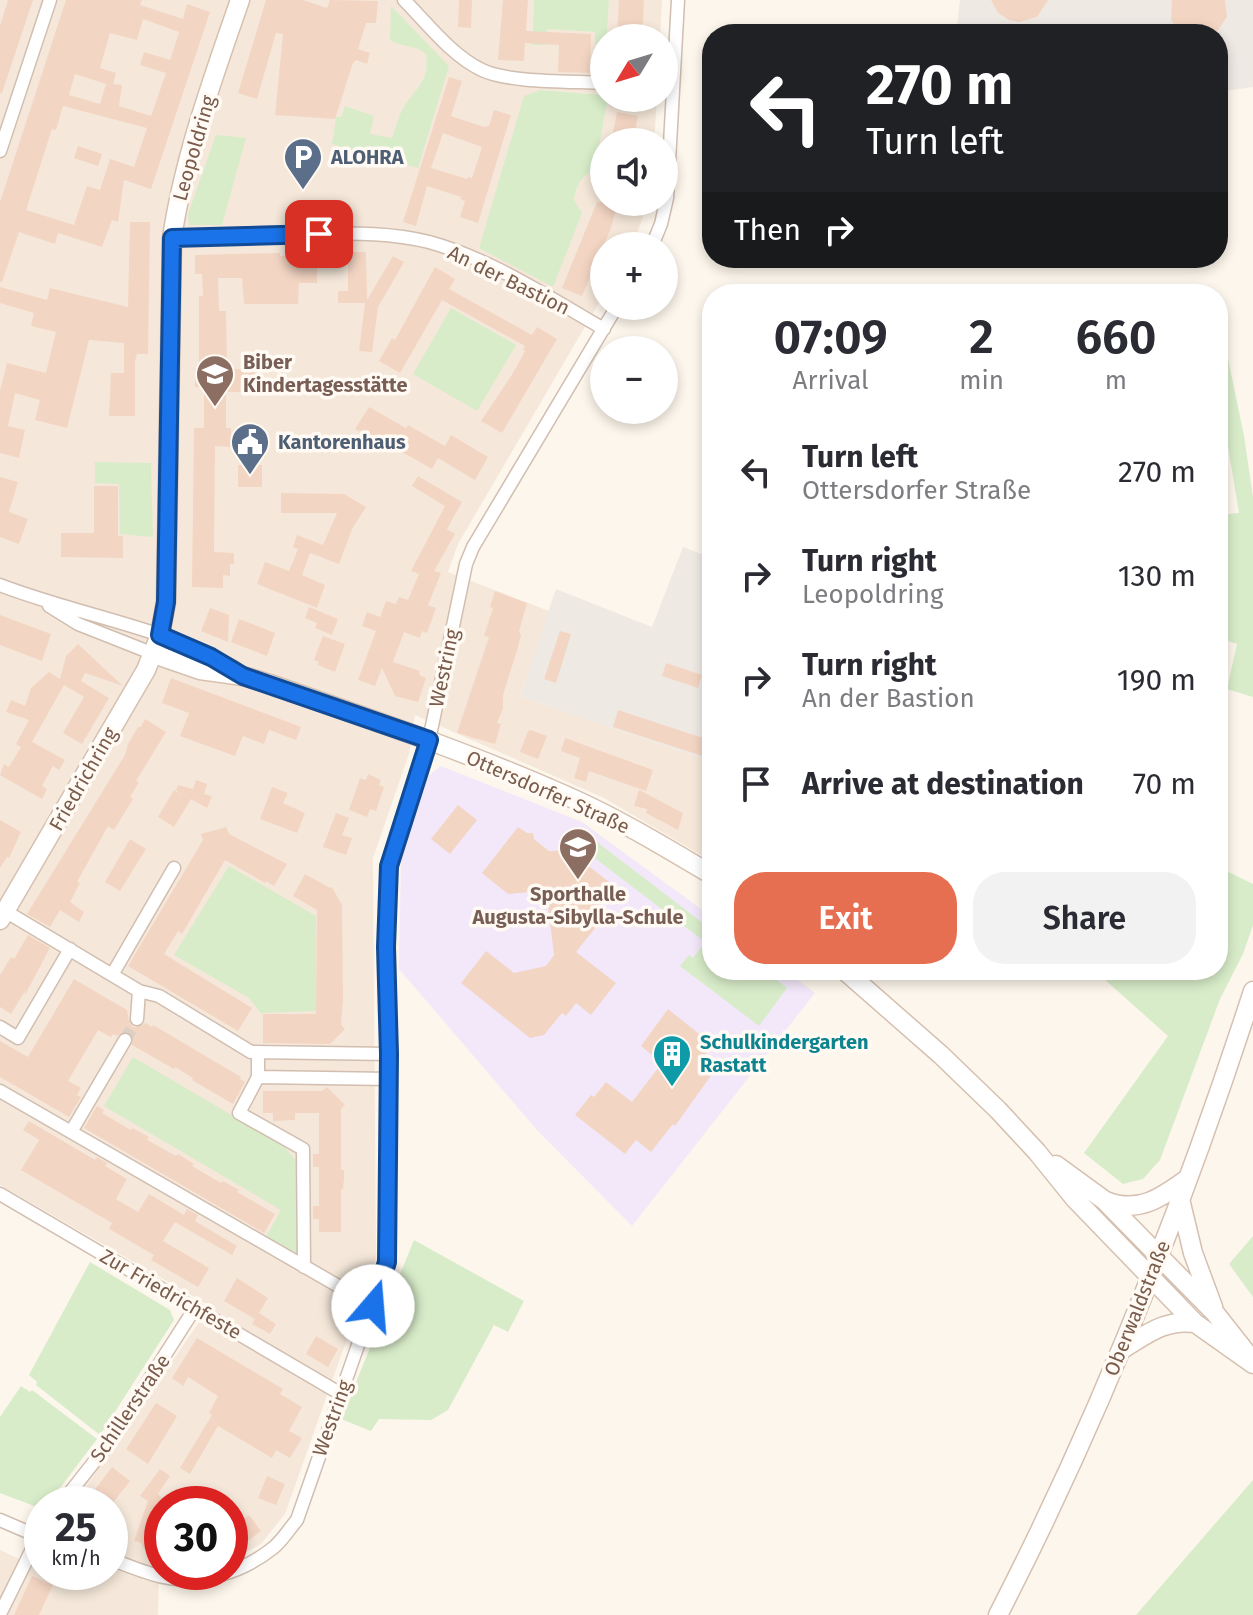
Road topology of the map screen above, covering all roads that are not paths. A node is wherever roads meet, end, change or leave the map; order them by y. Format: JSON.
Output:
{"nodes":[{"id":1,"x":50,"y":0,"type":"edge"},
{"id":2,"x":240,"y":0,"type":"edge"},
{"id":3,"x":404,"y":0,"type":"edge"},
{"id":4,"x":678,"y":0,"type":"edge"},
{"id":5,"x":676,"y":24,"type":"edge"},
{"id":6,"x":590,"y":82,"type":"edge"},
{"id":7,"x":669,"y":112,"type":"edge"},
{"id":8,"x":0,"y":151,"type":"edge"},
{"id":9,"x":658,"y":232,"type":"edge"},
{"id":10,"x":172,"y":238,"type":"junction"},
{"id":11,"x":609,"y":320,"type":"edge"},
{"id":12,"x":604,"y":329,"type":"junction"},
{"id":13,"x":0,"y":585,"type":"edge"},
{"id":14,"x":43,"y":602,"type":"junction"},
{"id":15,"x":160,"y":635,"type":"junction"},
{"id":16,"x":154,"y":654,"type":"junction"},
{"id":17,"x":243,"y":676,"type":"junction"},
{"id":18,"x":429,"y":740,"type":"junction"},
{"id":19,"x":174,"y":868,"type":"dead end"},
{"id":20,"x":702,"y":868,"type":"edge"},
{"id":21,"x":2,"y":916,"type":"edge"},
{"id":22,"x":70,"y":949,"type":"junction"},
{"id":23,"x":112,"y":975,"type":"junction"},
{"id":24,"x":855,"y":980,"type":"edge"},
{"id":25,"x":139,"y":991,"type":"junction"},
{"id":26,"x":1253,"y":991,"type":"edge"},
{"id":27,"x":137,"y":1019,"type":"tunnel mouth"},
{"id":28,"x":0,"y":1027,"type":"edge"},
{"id":29,"x":125,"y":1040,"type":"tunnel mouth"},
{"id":30,"x":258,"y":1053,"type":"junction"},
{"id":31,"x":389,"y":1054,"type":"junction"},
{"id":32,"x":258,"y":1077,"type":"junction"},
{"id":33,"x":389,"y":1079,"type":"junction"},
{"id":34,"x":0,"y":1091,"type":"edge"},
{"id":35,"x":71,"y":1132,"type":"junction"},
{"id":36,"x":1037,"y":1152,"type":"junction"},
{"id":37,"x":1187,"y":1179,"type":"junction"},
{"id":38,"x":0,"y":1194,"type":"edge"},
{"id":39,"x":1180,"y":1199,"type":"junction"},
{"id":40,"x":1104,"y":1200,"type":"junction"},
{"id":41,"x":1158,"y":1256,"type":"junction"},
{"id":42,"x":304,"y":1267,"type":"junction"},
{"id":43,"x":1150,"y":1277,"type":"junction"},
{"id":44,"x":373,"y":1306,"type":"junction"},
{"id":45,"x":195,"y":1308,"type":"junction"},
{"id":46,"x":1215,"y":1313,"type":"junction"},
{"id":47,"x":1195,"y":1323,"type":"junction"},
{"id":48,"x":1121,"y":1350,"type":"junction"},
{"id":49,"x":1253,"y":1363,"type":"edge"},
{"id":50,"x":341,"y":1394,"type":"junction"},
{"id":51,"x":75,"y":1486,"type":"edge"},
{"id":52,"x":0,"y":1520,"type":"edge"},
{"id":53,"x":24,"y":1528,"type":"edge"},
{"id":54,"x":128,"y":1565,"type":"edge"},
{"id":55,"x":24,"y":1566,"type":"edge"},
{"id":56,"x":0,"y":1614,"type":"edge"},
{"id":57,"x":998,"y":1615,"type":"edge"}],
"edges":[{"from":1,"to":8,"type":"street"},
{"from":2,"to":10,"type":"street","name":"Leopoldring"},
{"from":3,"to":6,"type":"street"},
{"from":4,"to":5,"type":"street"},
{"from":7,"to":9,"type":"street"},
{"from":10,"to":12,"type":"street","name":"An der Bastion"},
{"from":10,"to":15,"type":"street","name":"Leopoldring"},
{"from":11,"to":12,"type":"street","name":"Westring"},
{"from":12,"to":18,"type":"street","name":"Westring"},
{"from":13,"to":14,"type":"street","name":"Ottersdorfer Straße"},
{"from":14,"to":15,"type":"street","name":"Ottersdorfer Straße"},
{"from":14,"to":16,"type":"street","name":"Ottersdorfer Straße"},
{"from":15,"to":16,"type":"street","name":"Friedrichring"},
{"from":15,"to":17,"type":"street","name":"Ottersdorfer Straße"},
{"from":16,"to":17,"type":"street","name":"Ottersdorfer Straße"},
{"from":16,"to":21,"type":"street","name":"Friedrichring"},
{"from":17,"to":18,"type":"street","name":"Ottersdorfer Straße"},
{"from":18,"to":20,"type":"street","name":"Ottersdorfer Straße"},
{"from":18,"to":31,"type":"street","name":"Westring"},
{"from":19,"to":23,"type":"street"},
{"from":21,"to":22,"type":"street"},
{"from":22,"to":23,"type":"street"},
{"from":22,"to":28,"type":"street"},
{"from":23,"to":25,"type":"street"},
{"from":24,"to":36,"type":"street"},
{"from":25,"to":27,"type":"street"},
{"from":25,"to":30,"type":"street"},
{"from":26,"to":37,"type":"street","name":"Oberwaldstraße"},
{"from":29,"to":35,"type":"street"},
{"from":30,"to":31,"type":"street"},
{"from":30,"to":32,"type":"street"},
{"from":31,"to":33,"type":"street","name":"Westring"},
{"from":32,"to":33,"type":"street"},
{"from":32,"to":42,"type":"street"},
{"from":33,"to":44,"type":"street","name":"Westring"},
{"from":34,"to":35,"type":"street"},
{"from":35,"to":42,"type":"street"},
{"from":36,"to":40,"type":"street"},
{"from":36,"to":43,"type":"street"},
{"from":37,"to":39,"type":"street","name":"Oberwaldstraße"},
{"from":37,"to":40,"type":"street"},
{"from":38,"to":45,"type":"street","name":"Zur Friedrichfeste"},
{"from":39,"to":41,"type":"street","name":"Oberwaldstraße"},
{"from":39,"to":46,"type":"street"},
{"from":40,"to":41,"type":"street"},
{"from":41,"to":43,"type":"street","name":"Oberwaldstraße"},
{"from":41,"to":46,"type":"street"},
{"from":42,"to":44,"type":"street"},
{"from":43,"to":47,"type":"street"},
{"from":43,"to":48,"type":"street","name":"Oberwaldstraße"},
{"from":44,"to":50,"type":"street","name":"Westring"},
{"from":45,"to":50,"type":"street","name":"Zur Friedrichfeste"},
{"from":45,"to":51,"type":"street","name":"Schillerstraße"},
{"from":46,"to":49,"type":"street"},
{"from":47,"to":48,"type":"street"},
{"from":47,"to":49,"type":"street"},
{"from":48,"to":57,"type":"street","name":"Oberwaldstraße"},
{"from":50,"to":54,"type":"street","name":"Westring"},
{"from":52,"to":53,"type":"street"},
{"from":55,"to":56,"type":"street"}]}
